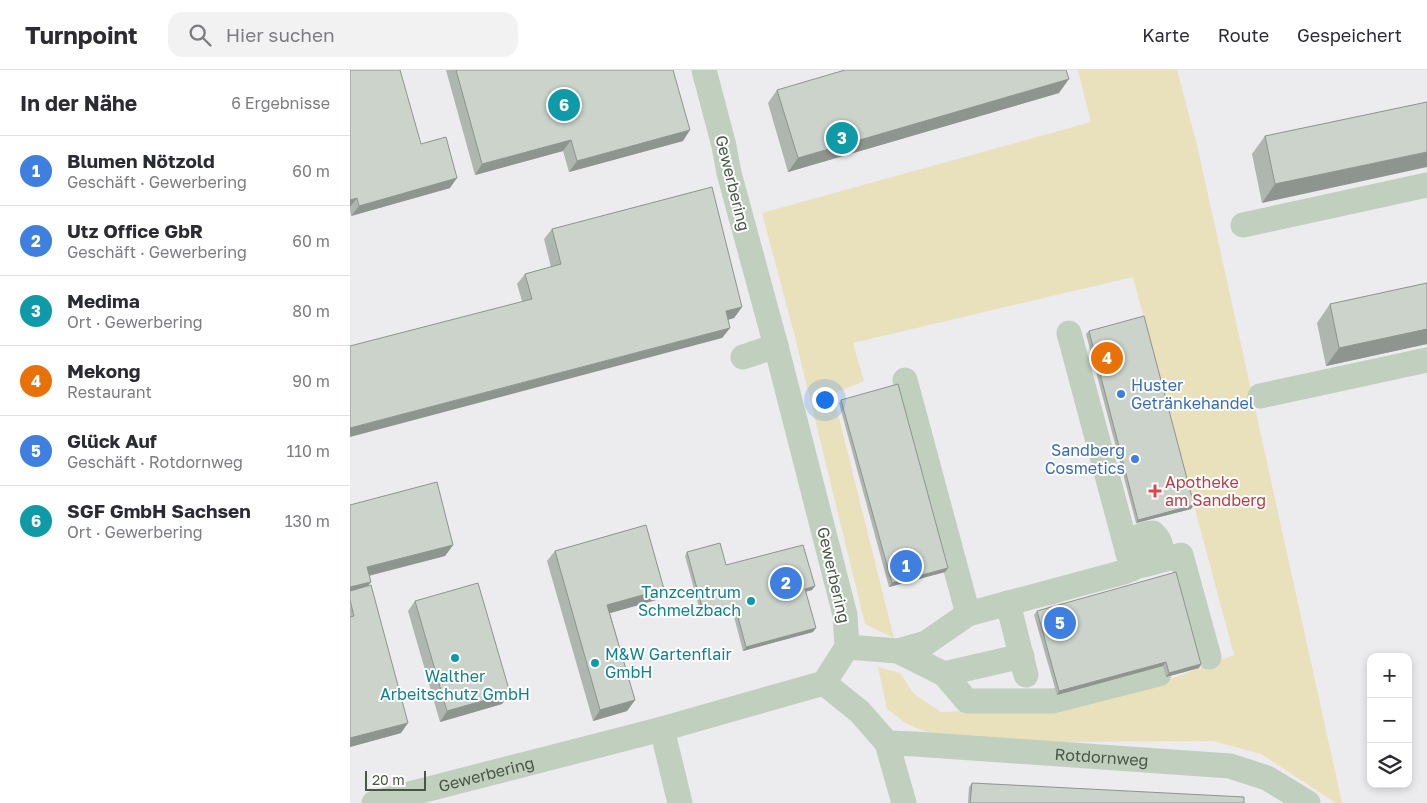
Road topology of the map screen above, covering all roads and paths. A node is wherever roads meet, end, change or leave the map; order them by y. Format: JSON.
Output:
{"nodes":[{"id":1,"x":704,"y":70,"type":"edge"},
{"id":2,"x":1427,"y":185,"type":"edge"},
{"id":3,"x":1243,"y":225,"type":"dead end"},
{"id":4,"x":1069,"y":333,"type":"dead end"},
{"id":5,"x":776,"y":346,"type":"junction"},
{"id":6,"x":743,"y":357,"type":"dead end"},
{"id":7,"x":1427,"y":360,"type":"edge"},
{"id":8,"x":905,"y":380,"type":"dead end"},
{"id":9,"x":1260,"y":396,"type":"dead end"},
{"id":10,"x":1132,"y":569,"type":"junction"},
{"id":11,"x":1008,"y":603,"type":"junction"},
{"id":12,"x":968,"y":614,"type":"junction"},
{"id":13,"x":847,"y":647,"type":"junction"},
{"id":14,"x":898,"y":651,"type":"junction"},
{"id":15,"x":1209,"y":657,"type":"dead end"},
{"id":16,"x":944,"y":674,"type":"junction"},
{"id":17,"x":1159,"y":674,"type":"dead end"},
{"id":18,"x":824,"y":683,"type":"junction"},
{"id":19,"x":662,"y":729,"type":"junction"},
{"id":20,"x":887,"y":743,"type":"junction"},
{"id":21,"x":374,"y":803,"type":"edge"},
{"id":22,"x":680,"y":803,"type":"edge"},
{"id":23,"x":904,"y":803,"type":"edge"},
{"id":24,"x":1308,"y":803,"type":"edge"}],
"edges":[{"from":1,"to":5,"type":"street","name":"Gewerbering"},
{"from":2,"to":3,"type":"street"},
{"from":4,"to":10,"type":"street"},
{"from":5,"to":6,"type":"street"},
{"from":5,"to":13,"type":"street","name":"Gewerbering"},
{"from":7,"to":9,"type":"street"},
{"from":8,"to":12,"type":"street"},
{"from":10,"to":11,"type":"street"},
{"from":10,"to":15,"type":"street"},
{"from":11,"to":12,"type":"street"},
{"from":11,"to":16,"type":"street"},
{"from":12,"to":14,"type":"street"},
{"from":13,"to":14,"type":"street"},
{"from":13,"to":18,"type":"street","name":"Gewerbering"},
{"from":14,"to":16,"type":"street"},
{"from":16,"to":17,"type":"street"},
{"from":18,"to":19,"type":"street","name":"Gewerbering"},
{"from":18,"to":20,"type":"street"},
{"from":19,"to":21,"type":"street","name":"Gewerbering"},
{"from":19,"to":22,"type":"street"},
{"from":20,"to":23,"type":"street"},
{"from":20,"to":24,"type":"street","name":"Rotdornweg"}]}
